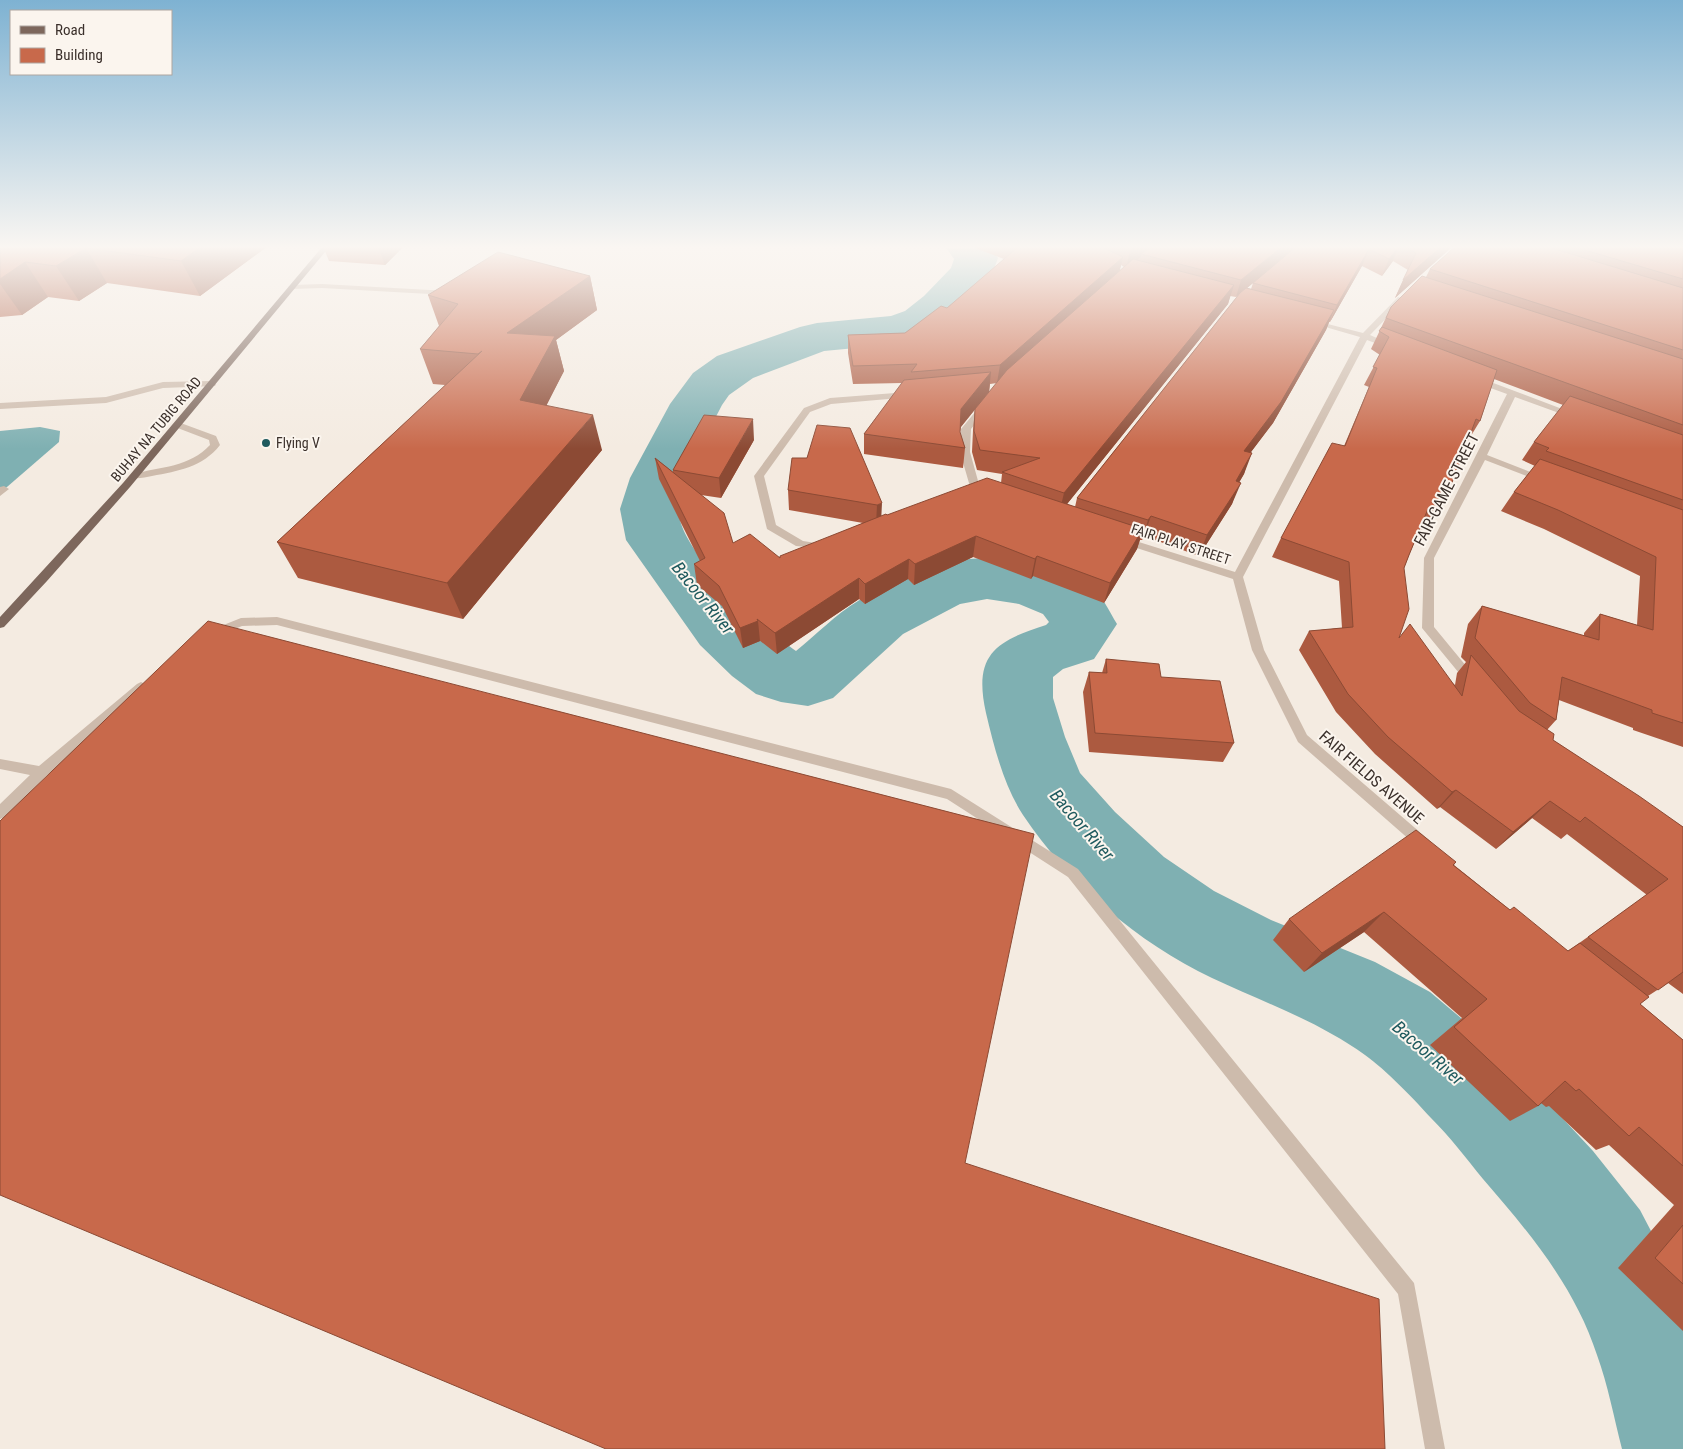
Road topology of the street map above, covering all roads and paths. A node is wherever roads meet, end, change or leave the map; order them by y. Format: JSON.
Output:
{"nodes":[{"id":1,"x":270,"y":314,"type":"edge"},
{"id":2,"x":1387,"y":314,"type":"edge"},
{"id":3,"x":1299,"y":319,"type":"edge"},
{"id":4,"x":1365,"y":336,"type":"junction"},
{"id":5,"x":1404,"y":352,"type":"edge"},
{"id":6,"x":1467,"y":376,"type":"edge"},
{"id":7,"x":212,"y":384,"type":"junction"},
{"id":8,"x":915,"y":394,"type":"edge"},
{"id":9,"x":1512,"y":394,"type":"junction"},
{"id":10,"x":989,"y":401,"type":"edge"},
{"id":11,"x":0,"y":406,"type":"edge"},
{"id":12,"x":1584,"y":419,"type":"edge"},
{"id":13,"x":178,"y":425,"type":"junction"},
{"id":14,"x":1482,"y":456,"type":"junction"},
{"id":15,"x":136,"y":476,"type":"junction"},
{"id":16,"x":1555,"y":483,"type":"edge"},
{"id":17,"x":993,"y":496,"type":"edge"},
{"id":18,"x":1108,"y":535,"type":"edge"},
{"id":19,"x":834,"y":548,"type":"edge"},
{"id":20,"x":1238,"y":577,"type":"junction"},
{"id":21,"x":0,"y":624,"type":"edge"},
{"id":22,"x":205,"y":636,"type":"edge"},
{"id":23,"x":152,"y":678,"type":"edge"},
{"id":24,"x":1478,"y":687,"type":"edge"},
{"id":25,"x":0,"y":764,"type":"edge"},
{"id":26,"x":41,"y":772,"type":"junction"},
{"id":27,"x":0,"y":813,"type":"edge"},
{"id":28,"x":1436,"y":853,"type":"edge"},
{"id":29,"x":1434,"y":1449,"type":"edge"}],
"edges":[{"from":1,"to":7,"type":"main road","name":"BUHAY NA TUBIG ROAD"},
{"from":2,"to":4,"type":"street"},
{"from":3,"to":4,"type":"street"},
{"from":4,"to":5,"type":"street"},
{"from":4,"to":20,"type":"street"},
{"from":6,"to":9,"type":"street"},
{"from":7,"to":11,"type":"street"},
{"from":7,"to":13,"type":"main road","name":"BUHAY NA TUBIG ROAD"},
{"from":8,"to":19,"type":"street"},
{"from":9,"to":12,"type":"street"},
{"from":9,"to":14,"type":"street","name":"FAIR-GAME STREET"},
{"from":10,"to":17,"type":"street"},
{"from":13,"to":15,"type":"main road","name":"BUHAY NA TUBIG ROAD"},
{"from":13,"to":15,"type":"street"},
{"from":14,"to":16,"type":"street"},
{"from":14,"to":24,"type":"street","name":"FAIR-GAME STREET"},
{"from":15,"to":21,"type":"main road","name":"BUHAY NA TUBIG ROAD"},
{"from":18,"to":20,"type":"street","name":"FAIR PLAY STREET"},
{"from":20,"to":28,"type":"street","name":"FAIR FIELDS AVENUE"},
{"from":22,"to":29,"type":"street"},
{"from":23,"to":26,"type":"street"},
{"from":25,"to":26,"type":"street"},
{"from":26,"to":27,"type":"street"}]}
